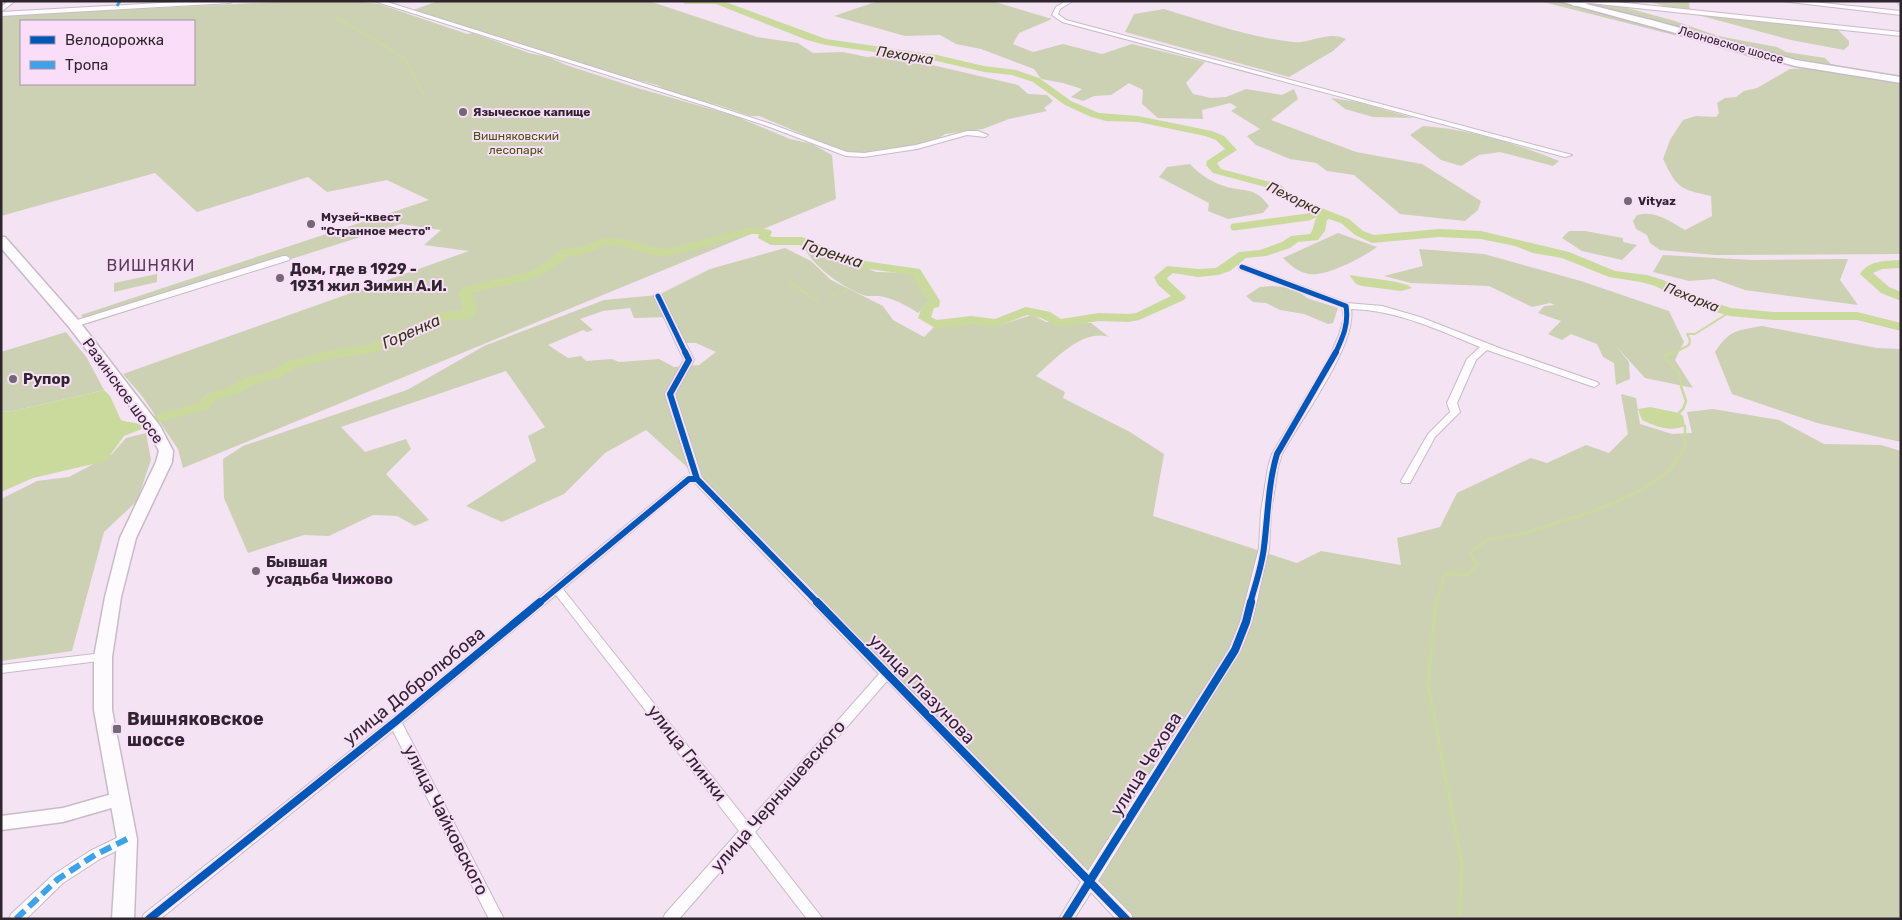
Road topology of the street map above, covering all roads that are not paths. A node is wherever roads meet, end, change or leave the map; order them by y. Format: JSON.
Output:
{"nodes":[{"id":1,"x":12,"y":1,"type":"edge"},
{"id":2,"x":230,"y":1,"type":"edge"},
{"id":3,"x":377,"y":1,"type":"edge"},
{"id":4,"x":1070,"y":1,"type":"edge"},
{"id":5,"x":1563,"y":1,"type":"edge"},
{"id":6,"x":1668,"y":1,"type":"edge"},
{"id":7,"x":1784,"y":1,"type":"edge"},
{"id":8,"x":118,"y":4,"type":"edge"},
{"id":9,"x":1574,"y":4,"type":"junction"},
{"id":10,"x":1669,"y":10,"type":"junction"},
{"id":11,"x":1,"y":12,"type":"edge"},
{"id":12,"x":1901,"y":13,"type":"edge"},
{"id":13,"x":1901,"y":34,"type":"edge"},
{"id":14,"x":1901,"y":80,"type":"edge"},
{"id":15,"x":985,"y":135,"type":"dead end"},
{"id":16,"x":1568,"y":155,"type":"dead end"},
{"id":17,"x":1,"y":240,"type":"edge"},
{"id":18,"x":286,"y":258,"type":"dead end"},
{"id":19,"x":1242,"y":267,"type":"dead end"},
{"id":20,"x":658,"y":296,"type":"dead end"},
{"id":21,"x":1346,"y":306,"type":"junction"},
{"id":22,"x":74,"y":324,"type":"junction"},
{"id":23,"x":1486,"y":346,"type":"junction"},
{"id":24,"x":1594,"y":384,"type":"dead end"},
{"id":25,"x":697,"y":479,"type":"junction"},
{"id":26,"x":1406,"y":481,"type":"dead end"},
{"id":27,"x":557,"y":589,"type":"junction"},
{"id":28,"x":103,"y":657,"type":"junction"},
{"id":29,"x":1,"y":669,"type":"edge"},
{"id":30,"x":886,"y":674,"type":"junction"},
{"id":31,"x":395,"y":722,"type":"junction"},
{"id":32,"x":119,"y":799,"type":"junction"},
{"id":33,"x":1,"y":823,"type":"edge"},
{"id":34,"x":748,"y":830,"type":"junction"},
{"id":35,"x":127,"y":839,"type":"junction"},
{"id":36,"x":1089,"y":882,"type":"junction"},
{"id":37,"x":16,"y":919,"type":"edge"},
{"id":38,"x":123,"y":919,"type":"edge"},
{"id":39,"x":149,"y":919,"type":"edge"},
{"id":40,"x":497,"y":919,"type":"edge"},
{"id":41,"x":670,"y":919,"type":"edge"},
{"id":42,"x":816,"y":919,"type":"edge"},
{"id":43,"x":1066,"y":919,"type":"edge"},
{"id":44,"x":1126,"y":919,"type":"edge"}],
"edges":[{"from":1,"to":11,"type":"street"},
{"from":2,"to":8,"type":"street"},
{"from":3,"to":15,"type":"street"},
{"from":4,"to":16,"type":"street"},
{"from":5,"to":9,"type":"main road","name":"Леоновское шоссе"},
{"from":6,"to":10,"type":"street"},
{"from":7,"to":12,"type":"street"},
{"from":8,"to":11,"type":"street"},
{"from":9,"to":10,"type":"street"},
{"from":9,"to":14,"type":"main road","name":"Леоновское шоссе"},
{"from":10,"to":13,"type":"street"},
{"from":17,"to":22,"type":"main road","name":"Разинское шоссе"},
{"from":18,"to":22,"type":"street"},
{"from":19,"to":21,"type":"street"},
{"from":20,"to":25,"type":"street"},
{"from":21,"to":23,"type":"street"},
{"from":21,"to":36,"type":"street","name":"улица Чехова"},
{"from":22,"to":28,"type":"main road","name":"Разинское шоссе"},
{"from":23,"to":24,"type":"street"},
{"from":23,"to":26,"type":"street"},
{"from":25,"to":27,"type":"street","name":"улица Добролюбова"},
{"from":25,"to":30,"type":"street","name":"улица Глазунова"},
{"from":27,"to":31,"type":"street","name":"улица Добролюбова"},
{"from":27,"to":34,"type":"street","name":"улица Глинки"},
{"from":28,"to":29,"type":"street"},
{"from":28,"to":32,"type":"main road","name":"Разинское шоссе"},
{"from":30,"to":34,"type":"street","name":"улица Чернышевского"},
{"from":30,"to":36,"type":"street","name":"улица Глазунова"},
{"from":31,"to":39,"type":"street","name":"улица Добролюбова"},
{"from":31,"to":40,"type":"street","name":"улица Чайковского"},
{"from":32,"to":33,"type":"street"},
{"from":32,"to":35,"type":"main road","name":"Разинское шоссе"},
{"from":34,"to":41,"type":"street","name":"улица Чернышевского"},
{"from":34,"to":42,"type":"street","name":"улица Глинки"},
{"from":35,"to":37,"type":"street"},
{"from":35,"to":38,"type":"main road","name":"Разинское шоссе"},
{"from":36,"to":43,"type":"street","name":"улица Чехова"},
{"from":36,"to":44,"type":"street","name":"улица Глазунова"}]}
